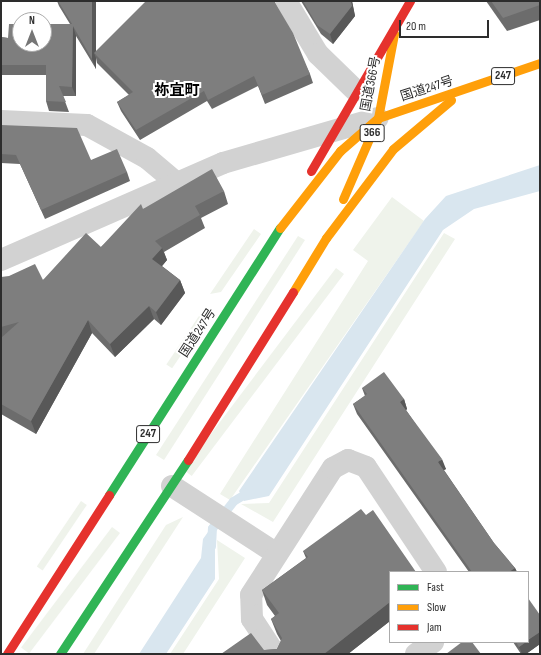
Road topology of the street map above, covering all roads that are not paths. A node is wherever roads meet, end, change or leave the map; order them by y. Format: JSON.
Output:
{"nodes":[{"id":1,"x":286,"y":1,"type":"edge"},
{"id":2,"x":410,"y":1,"type":"edge"},
{"id":3,"x":397,"y":21,"type":"junction"},
{"id":4,"x":540,"y":63,"type":"edge"},
{"id":5,"x":466,"y":89,"type":"junction"},
{"id":6,"x":355,"y":90,"type":"junction"},
{"id":7,"x":378,"y":118,"type":"junction"},
{"id":8,"x":1,"y":121,"type":"edge"},
{"id":9,"x":333,"y":129,"type":"junction"},
{"id":10,"x":177,"y":183,"type":"junction"},
{"id":11,"x":290,"y":214,"type":"junction"},
{"id":12,"x":326,"y":238,"type":"junction"},
{"id":13,"x":1,"y":260,"type":"edge"},
{"id":14,"x":172,"y":486,"type":"junction"},
{"id":15,"x":277,"y":554,"type":"junction"},
{"id":16,"x":435,"y":571,"type":"edge"},
{"id":17,"x":432,"y":643,"type":"edge"},
{"id":18,"x":7,"y":654,"type":"edge"},
{"id":19,"x":60,"y":654,"type":"edge"},
{"id":20,"x":275,"y":654,"type":"edge"},
{"id":21,"x":416,"y":654,"type":"edge"}],
"edges":[{"from":1,"to":6,"type":"street"},
{"from":2,"to":3,"type":"highway","name":"国道366号","number":"366"},
{"from":3,"to":6,"type":"highway","name":"国道366号","number":"366"},
{"from":3,"to":7,"type":"highway","name":"国道366号","number":"366"},
{"from":4,"to":5,"type":"highway","name":"国道247号","number":"247"},
{"from":5,"to":7,"type":"highway","name":"国道247号","number":"247"},
{"from":5,"to":12,"type":"highway","name":"国道247号","number":"247"},
{"from":6,"to":9,"type":"highway","name":"国道366号","number":"366"},
{"from":7,"to":9,"type":"street"},
{"from":7,"to":11,"type":"highway","name":"国道247号","number":"247"},
{"from":7,"to":12,"type":"highway","name":"国道366号","number":"366"},
{"from":8,"to":10,"type":"street"},
{"from":9,"to":10,"type":"street"},
{"from":9,"to":11,"type":"highway","name":"国道366号","number":"366"},
{"from":10,"to":13,"type":"street"},
{"from":11,"to":18,"type":"highway","name":"国道247号","number":"247"},
{"from":12,"to":14,"type":"highway","name":"国道247号","number":"247"},
{"from":14,"to":15,"type":"street"},
{"from":14,"to":19,"type":"highway","name":"国道247号","number":"247"},
{"from":15,"to":16,"type":"street"},
{"from":15,"to":20,"type":"street"},
{"from":17,"to":21,"type":"street"}]}
